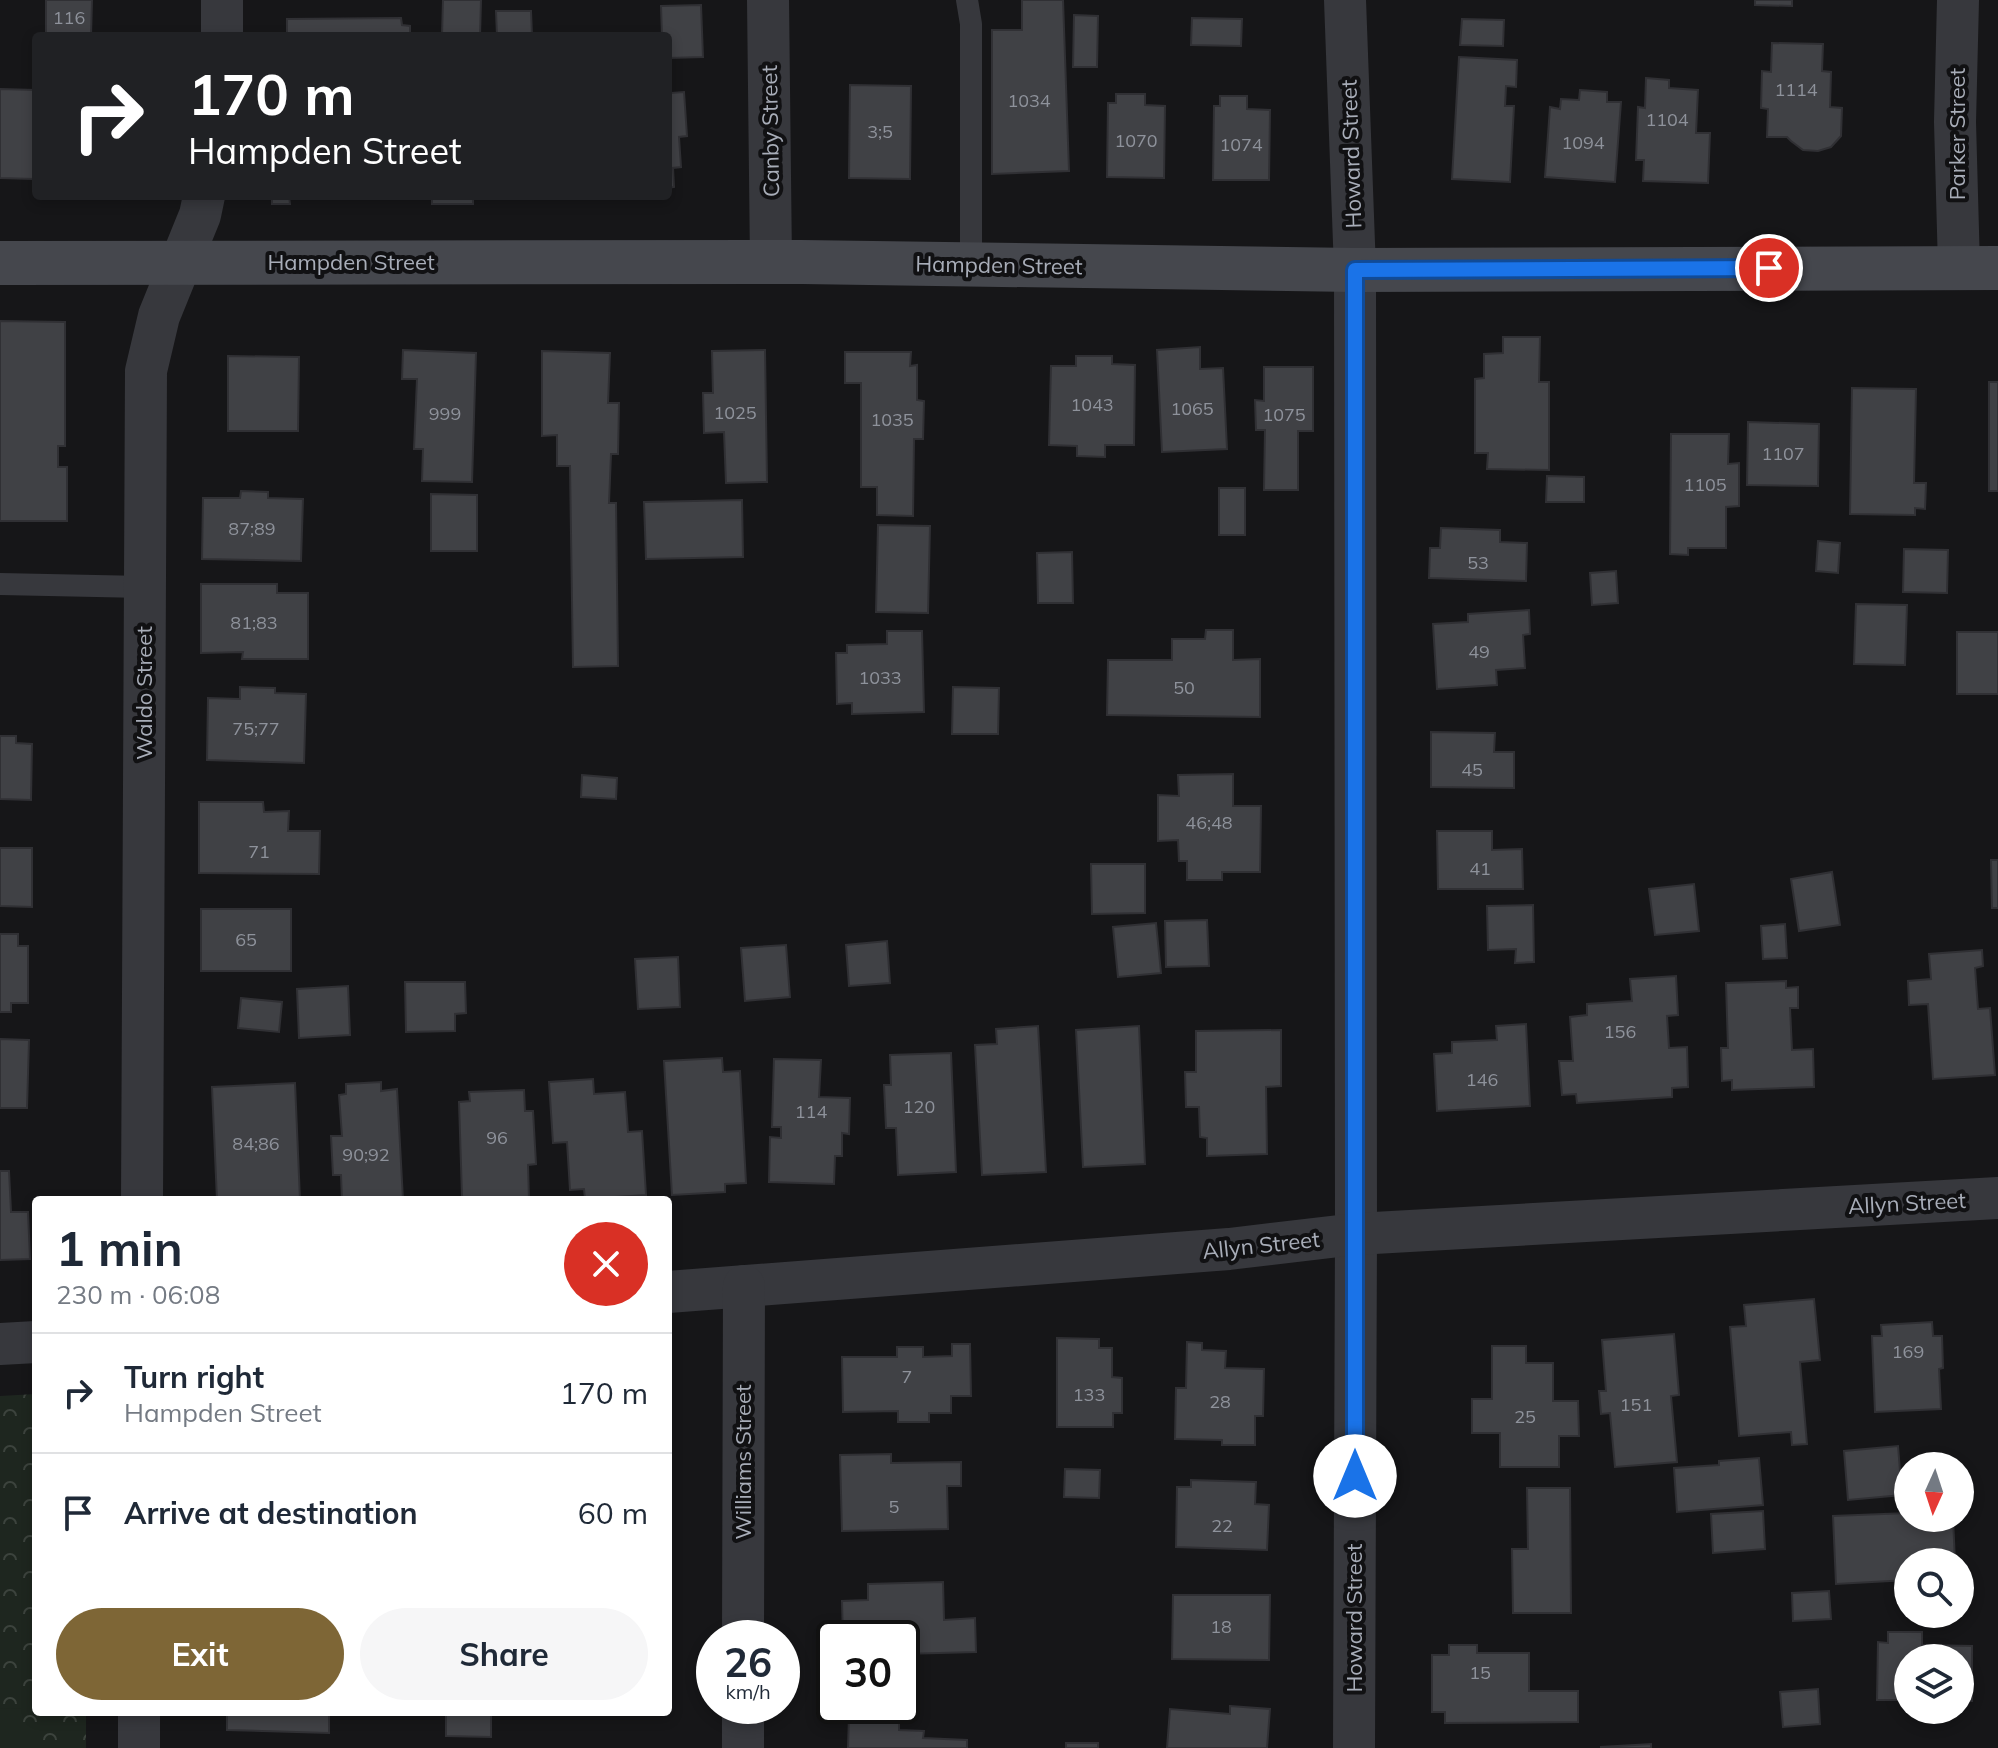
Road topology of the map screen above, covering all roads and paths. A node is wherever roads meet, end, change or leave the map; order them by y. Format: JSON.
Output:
{"nodes":[{"id":1,"x":222,"y":0,"type":"edge"},
{"id":2,"x":768,"y":0,"type":"edge"},
{"id":3,"x":967,"y":0,"type":"edge"},
{"id":4,"x":1345,"y":0,"type":"edge"},
{"id":5,"x":1958,"y":0,"type":"edge"},
{"id":6,"x":222,"y":32,"type":"edge"},
{"id":7,"x":203,"y":200,"type":"edge"},
{"id":8,"x":771,"y":262,"type":"junction"},
{"id":9,"x":0,"y":263,"type":"edge"},
{"id":10,"x":180,"y":264,"type":"junction"},
{"id":11,"x":971,"y":265,"type":"junction"},
{"id":12,"x":1979,"y":268,"type":"edge"},
{"id":13,"x":1355,"y":270,"type":"junction"},
{"id":14,"x":0,"y":584,"type":"edge"},
{"id":15,"x":144,"y":587,"type":"junction"},
{"id":16,"x":142,"y":1196,"type":"edge"},
{"id":17,"x":1998,"y":1198,"type":"edge"},
{"id":18,"x":1356,"y":1234,"type":"junction"},
{"id":19,"x":744,"y":1286,"type":"junction"},
{"id":20,"x":672,"y":1292,"type":"edge"},
{"id":21,"x":32,"y":1342,"type":"edge"},
{"id":22,"x":0,"y":1344,"type":"edge"},
{"id":23,"x":743,"y":1620,"type":"edge"},
{"id":24,"x":139,"y":1716,"type":"edge"},
{"id":25,"x":743,"y":1724,"type":"edge"},
{"id":26,"x":139,"y":1748,"type":"edge"},
{"id":27,"x":743,"y":1748,"type":"edge"},
{"id":28,"x":1354,"y":1748,"type":"edge"}],
"edges":[{"from":1,"to":6,"type":"street"},
{"from":2,"to":8,"type":"street","name":"Canby Street"},
{"from":3,"to":11,"type":"lane"},
{"from":4,"to":13,"type":"street","name":"Howard Street"},
{"from":5,"to":12,"type":"street","name":"Parker Street"},
{"from":7,"to":10,"type":"street","name":"Waldo Street"},
{"from":8,"to":10,"type":"main road","name":"Hampden Street"},
{"from":8,"to":11,"type":"main road","name":"Hampden Street"},
{"from":9,"to":10,"type":"main road","name":"Hampden Street"},
{"from":10,"to":15,"type":"street","name":"Waldo Street"},
{"from":11,"to":13,"type":"main road","name":"Hampden Street"},
{"from":12,"to":13,"type":"main road","name":"Hampden Street"},
{"from":13,"to":18,"type":"street","name":"Howard Street"},
{"from":14,"to":15,"type":"lane"},
{"from":15,"to":16,"type":"street","name":"Waldo Street"},
{"from":17,"to":18,"type":"street","name":"Allyn Street"},
{"from":18,"to":19,"type":"street","name":"Allyn Street"},
{"from":18,"to":28,"type":"street","name":"Howard Street"},
{"from":19,"to":20,"type":"street","name":"Allyn Street"},
{"from":19,"to":23,"type":"street","name":"Williams Street"},
{"from":21,"to":22,"type":"street"},
{"from":24,"to":26,"type":"street"},
{"from":25,"to":27,"type":"street"}]}
